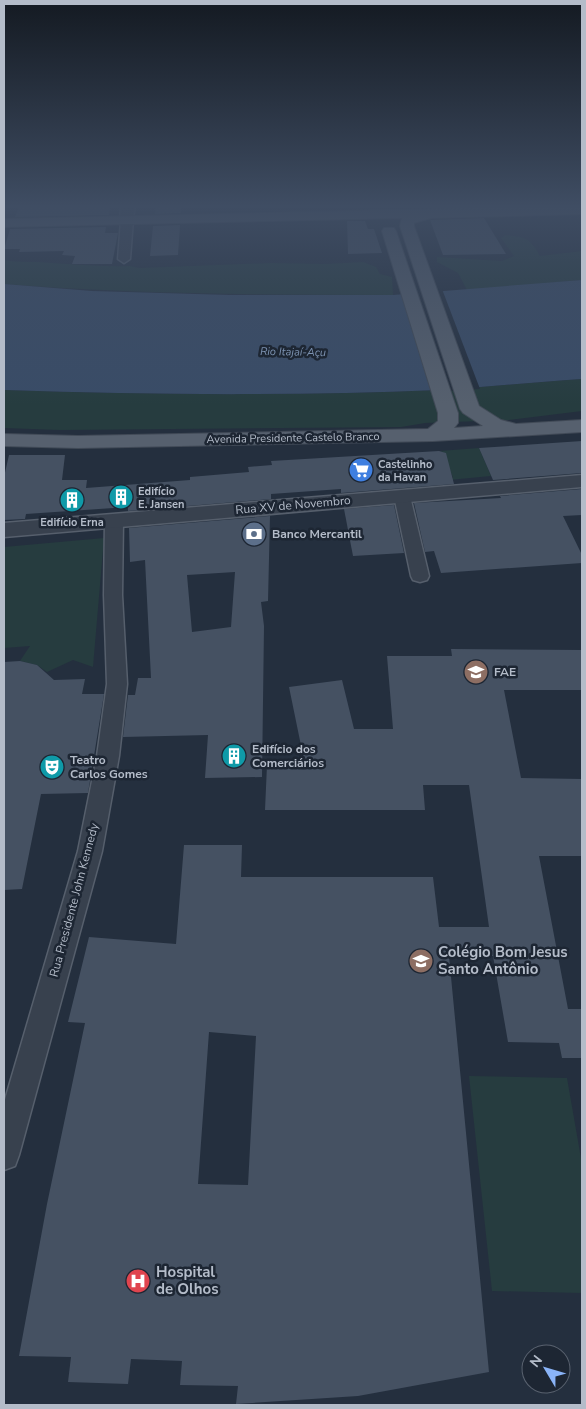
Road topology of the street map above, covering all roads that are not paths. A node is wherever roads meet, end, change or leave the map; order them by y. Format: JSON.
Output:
{"nodes":[{"id":1,"x":402,"y":273,"type":"edge"},
{"id":2,"x":423,"y":273,"type":"edge"},
{"id":3,"x":582,"y":426,"type":"edge"},
{"id":4,"x":520,"y":431,"type":"junction"},
{"id":5,"x":434,"y":435,"type":"junction"},
{"id":6,"x":4,"y":440,"type":"edge"},
{"id":7,"x":582,"y":481,"type":"edge"},
{"id":8,"x":402,"y":496,"type":"junction"},
{"id":9,"x":114,"y":520,"type":"junction"},
{"id":10,"x":4,"y":530,"type":"edge"},
{"id":11,"x":420,"y":576,"type":"dead end"},
{"id":12,"x":4,"y":1155,"type":"edge"}],
"edges":[{"from":1,"to":5,"type":"main road"},
{"from":2,"to":4,"type":"main road"},
{"from":3,"to":4,"type":"main road","name":"Avenida Presidente Castelo Branco"},
{"from":4,"to":5,"type":"main road","name":"Avenida Presidente Castelo Branco"},
{"from":5,"to":6,"type":"main road","name":"Avenida Presidente Castelo Branco"},
{"from":7,"to":8,"type":"street","name":"Rua XV de Novembro"},
{"from":8,"to":9,"type":"street","name":"Rua XV de Novembro"},
{"from":8,"to":11,"type":"street"},
{"from":9,"to":10,"type":"street","name":"Rua XV de Novembro"},
{"from":9,"to":12,"type":"street","name":"Rua Presidente John Kennedy"}]}
